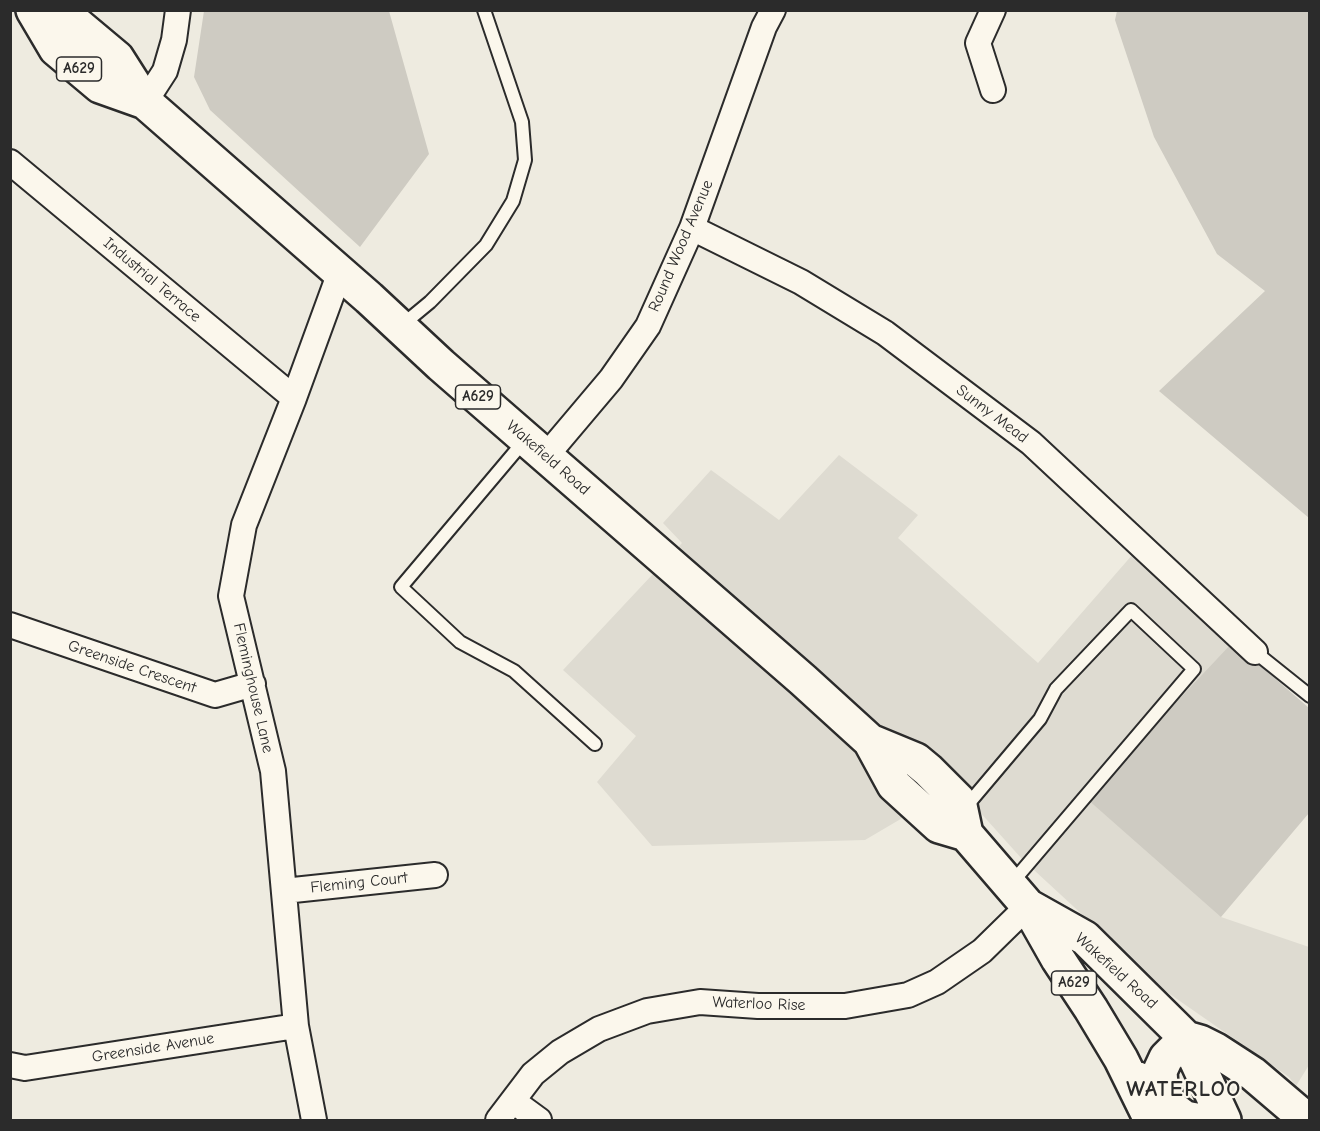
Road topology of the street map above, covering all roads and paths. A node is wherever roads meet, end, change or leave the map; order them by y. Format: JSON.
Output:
{"nodes":[{"id":1,"x":33,"y":10,"type":"edge"},
{"id":2,"x":47,"y":10,"type":"edge"},
{"id":3,"x":178,"y":10,"type":"edge"},
{"id":4,"x":484,"y":10,"type":"edge"},
{"id":5,"x":773,"y":10,"type":"edge"},
{"id":6,"x":993,"y":10,"type":"edge"},
{"id":7,"x":993,"y":90,"type":"dead end"},
{"id":8,"x":145,"y":102,"type":"junction"},
{"id":9,"x":10,"y":162,"type":"edge"},
{"id":10,"x":692,"y":228,"type":"junction"},
{"id":11,"x":340,"y":272,"type":"junction"},
{"id":12,"x":400,"y":327,"type":"junction"},
{"id":13,"x":294,"y":398,"type":"junction"},
{"id":14,"x":536,"y":448,"type":"junction"},
{"id":15,"x":10,"y":625,"type":"edge"},
{"id":16,"x":1255,"y":652,"type":"joint"},
{"id":17,"x":253,"y":684,"type":"junction"},
{"id":18,"x":1310,"y":696,"type":"edge"},
{"id":19,"x":595,"y":744,"type":"dead end"},
{"id":20,"x":958,"y":825,"type":"junction"},
{"id":21,"x":435,"y":875,"type":"dead end"},
{"id":22,"x":284,"y":891,"type":"junction"},
{"id":23,"x":1019,"y":896,"type":"junction"},
{"id":24,"x":296,"y":1026,"type":"junction"},
{"id":25,"x":1186,"y":1038,"type":"junction"},
{"id":26,"x":10,"y":1065,"type":"edge"},
{"id":27,"x":513,"y":1101,"type":"junction"},
{"id":28,"x":1304,"y":1114,"type":"edge"},
{"id":29,"x":1174,"y":1118,"type":"edge"},
{"id":30,"x":314,"y":1120,"type":"edge"},
{"id":31,"x":498,"y":1120,"type":"edge"},
{"id":32,"x":539,"y":1120,"type":"edge"},
{"id":33,"x":1224,"y":1120,"type":"edge"}],
"edges":[{"from":1,"to":8,"type":"highway","name":"Wakefield Road","number":"A629"},
{"from":2,"to":8,"type":"highway","name":"Wakefield Road","number":"A629"},
{"from":3,"to":8,"type":"street"},
{"from":4,"to":12,"type":"lane"},
{"from":5,"to":10,"type":"street","name":"Round Wood Avenue"},
{"from":6,"to":7,"type":"street"},
{"from":8,"to":11,"type":"highway","name":"Wakefield Road","number":"A629"},
{"from":9,"to":13,"type":"street","name":"Industrial Terrace"},
{"from":10,"to":14,"type":"street","name":"Round Wood Avenue"},
{"from":10,"to":16,"type":"street","name":"Sunny Mead"},
{"from":11,"to":12,"type":"highway","name":"Wakefield Road","number":"A629"},
{"from":11,"to":13,"type":"street","name":"Fleminghouse Lane"},
{"from":12,"to":14,"type":"highway","name":"Wakefield Road","number":"A629"},
{"from":13,"to":17,"type":"street","name":"Fleminghouse Lane"},
{"from":14,"to":19,"type":"lane"},
{"from":14,"to":20,"type":"highway","name":"Wakefield Road","number":"A629"},
{"from":15,"to":17,"type":"street","name":"Greenside Crescent"},
{"from":16,"to":18,"type":"lane"},
{"from":17,"to":22,"type":"street","name":"Fleminghouse Lane"},
{"from":20,"to":23,"type":"highway","name":"Wakefield Road","number":"A629"},
{"from":20,"to":23,"type":"lane"},
{"from":21,"to":22,"type":"street","name":"Fleming Court"},
{"from":22,"to":24,"type":"street","name":"Fleminghouse Lane"},
{"from":23,"to":25,"type":"highway","name":"Wakefield Road","number":"A629"},
{"from":23,"to":27,"type":"street","name":"Waterloo Rise"},
{"from":23,"to":29,"type":"highway","number":"A629"},
{"from":24,"to":26,"type":"street","name":"Greenside Avenue"},
{"from":24,"to":30,"type":"street","name":"Fleminghouse Lane"},
{"from":25,"to":28,"type":"highway"},
{"from":25,"to":29,"type":"highway"},
{"from":25,"to":33,"type":"highway","number":"A629"},
{"from":27,"to":31,"type":"street","name":"Waterloo Rise"},
{"from":27,"to":32,"type":"street"}]}
